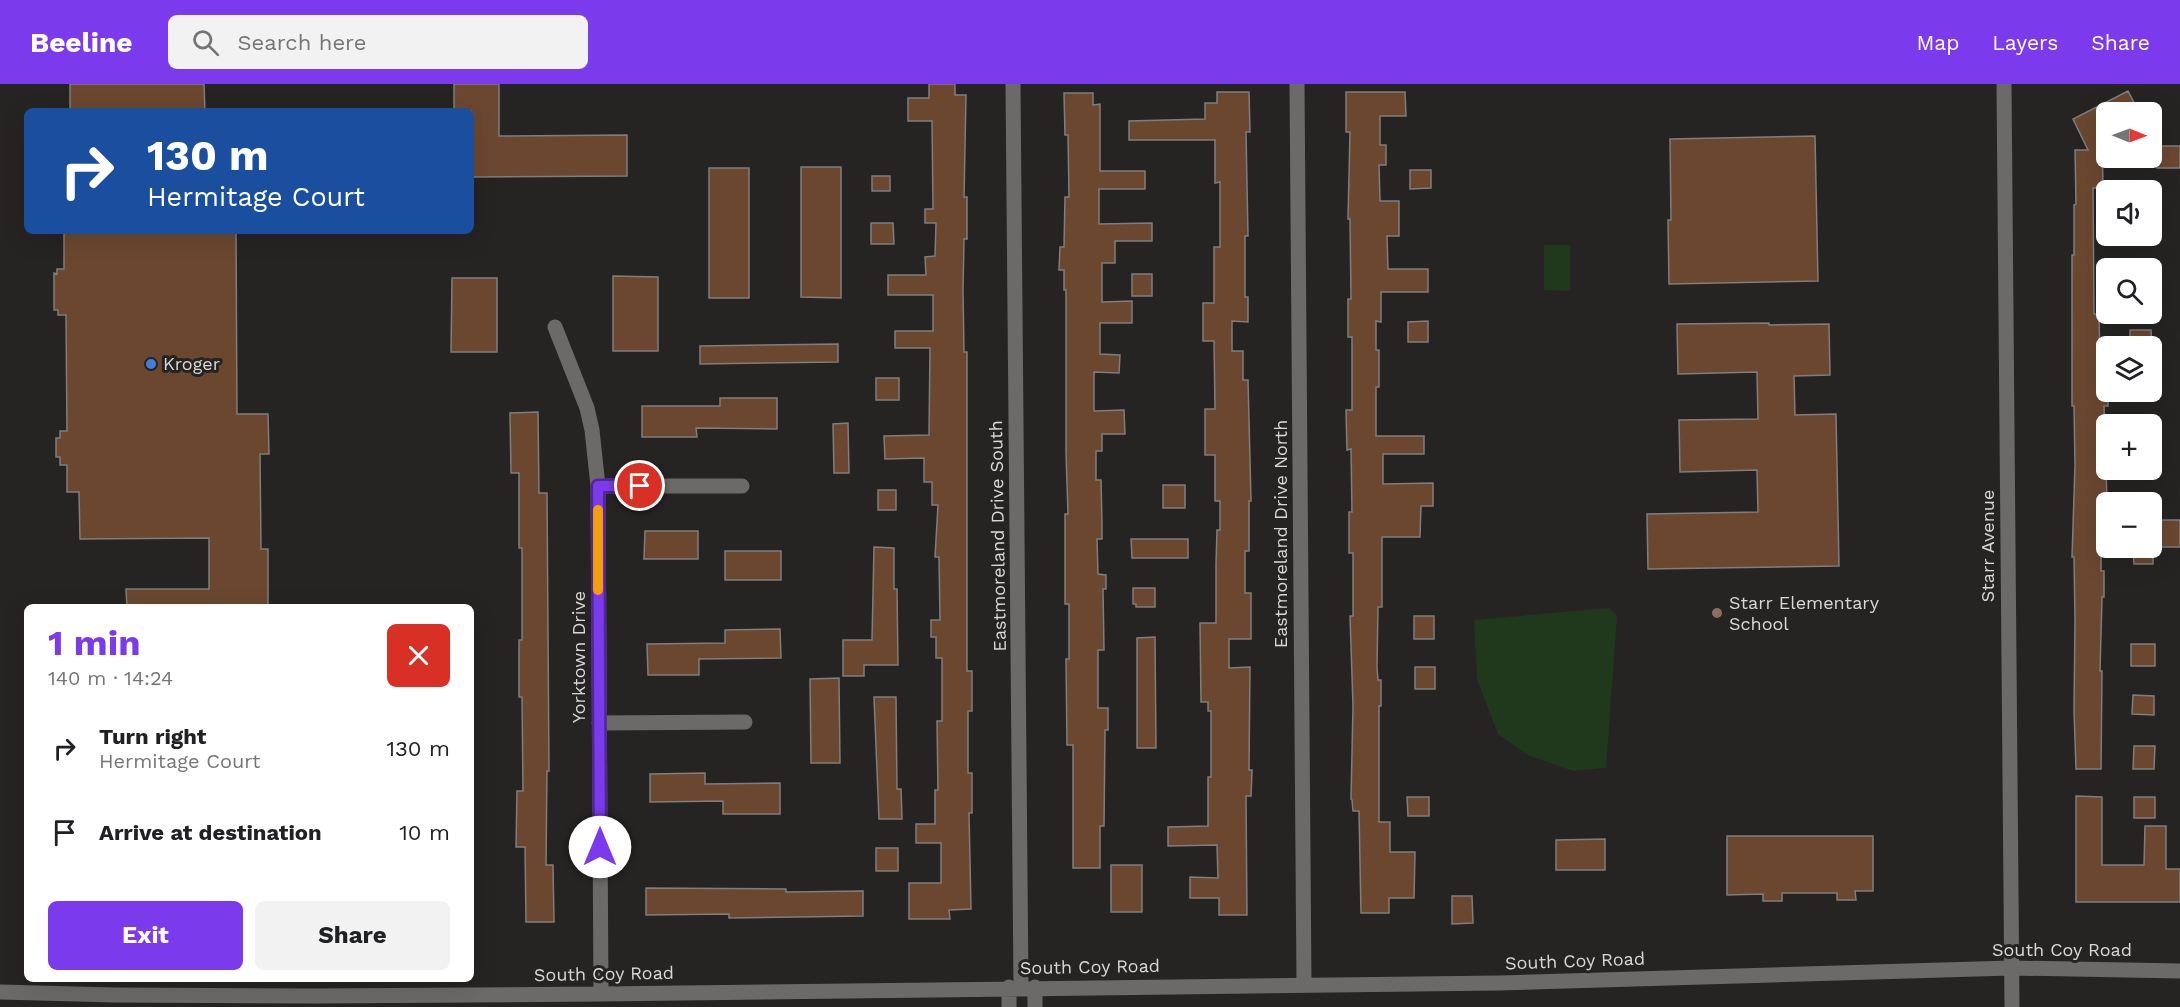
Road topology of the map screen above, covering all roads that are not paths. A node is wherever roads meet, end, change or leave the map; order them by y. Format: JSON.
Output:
{"nodes":[{"id":1,"x":1013,"y":84,"type":"edge"},
{"id":2,"x":1297,"y":84,"type":"edge"},
{"id":3,"x":2004,"y":84,"type":"edge"},
{"id":4,"x":555,"y":327,"type":"dead end"},
{"id":5,"x":598,"y":486,"type":"junction"},
{"id":6,"x":742,"y":486,"type":"dead end"},
{"id":7,"x":745,"y":722,"type":"dead end"},
{"id":8,"x":599,"y":723,"type":"junction"},
{"id":9,"x":2012,"y":968,"type":"junction"},
{"id":10,"x":2180,"y":971,"type":"edge"},
{"id":11,"x":1304,"y":984,"type":"junction"},
{"id":12,"x":1022,"y":987,"type":"junction"},
{"id":13,"x":0,"y":992,"type":"edge"},
{"id":14,"x":601,"y":994,"type":"junction"},
{"id":15,"x":1010,"y":1007,"type":"edge"},
{"id":16,"x":1035,"y":1007,"type":"edge"},
{"id":17,"x":2012,"y":1007,"type":"edge"}],
"edges":[{"from":1,"to":12,"type":"street","name":"Eastmoreland Drive South"},
{"from":2,"to":11,"type":"street","name":"Eastmoreland Drive North"},
{"from":3,"to":9,"type":"street","name":"Starr Avenue"},
{"from":4,"to":5,"type":"street","name":"Yorktown Drive"},
{"from":5,"to":6,"type":"street"},
{"from":5,"to":8,"type":"street","name":"Yorktown Drive"},
{"from":7,"to":8,"type":"street"},
{"from":8,"to":14,"type":"street","name":"Yorktown Drive"},
{"from":9,"to":10,"type":"street","name":"South Coy Road"},
{"from":9,"to":11,"type":"street","name":"South Coy Road"},
{"from":9,"to":17,"type":"street","name":"Starr Avenue"},
{"from":11,"to":12,"type":"street","name":"South Coy Road"},
{"from":12,"to":14,"type":"street","name":"South Coy Road"},
{"from":12,"to":15,"type":"street"},
{"from":12,"to":16,"type":"street"},
{"from":13,"to":14,"type":"street","name":"South Coy Road"}]}
